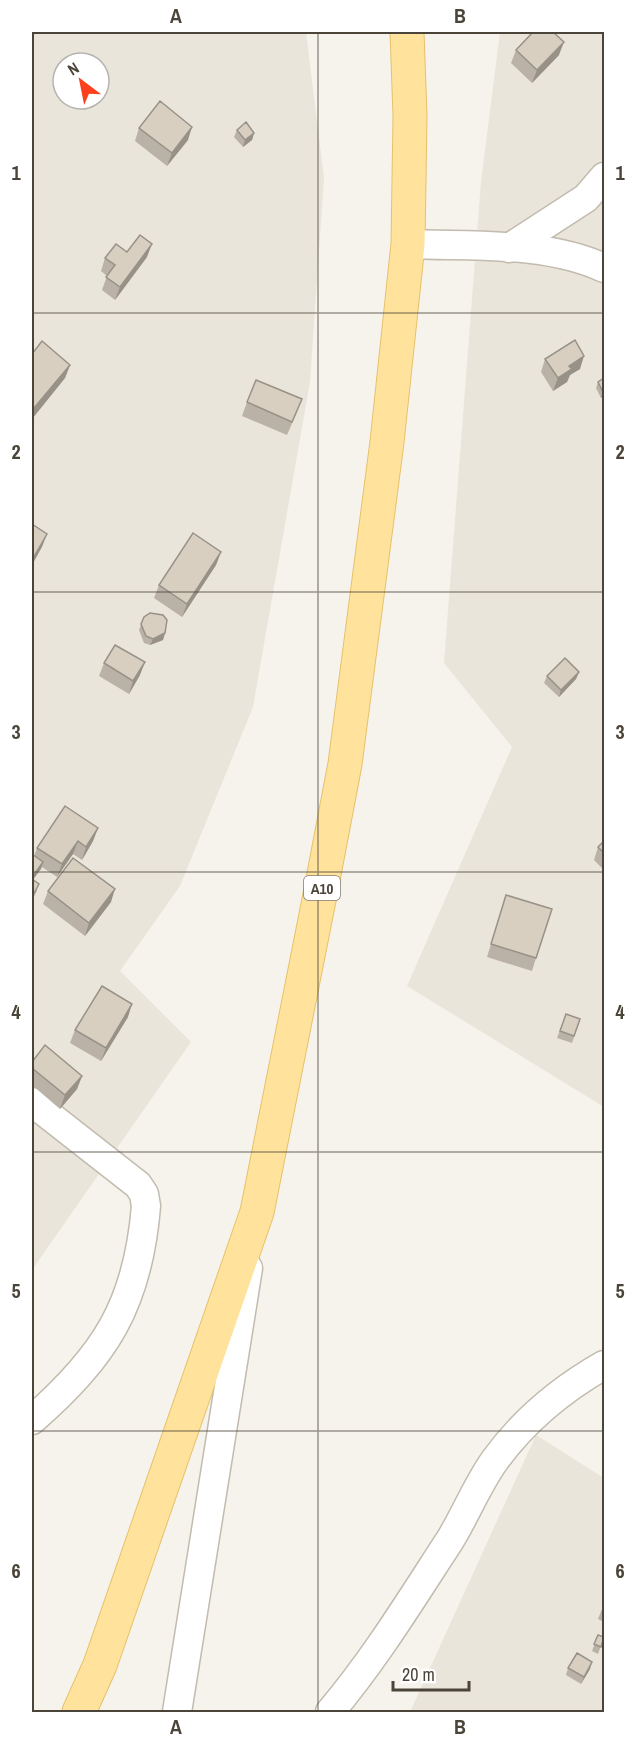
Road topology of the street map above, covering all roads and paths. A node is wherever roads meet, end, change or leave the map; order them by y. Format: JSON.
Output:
{"nodes":[{"id":1,"x":407,"y":32,"type":"edge"},
{"id":2,"x":604,"y":177,"type":"edge"},
{"id":3,"x":408,"y":244,"type":"junction"},
{"id":4,"x":509,"y":248,"type":"junction"},
{"id":5,"x":604,"y":268,"type":"edge"},
{"id":6,"x":32,"y":1102,"type":"edge"},
{"id":7,"x":257,"y":1212,"type":"junction"},
{"id":8,"x":604,"y":1365,"type":"edge"},
{"id":9,"x":32,"y":1420,"type":"edge"},
{"id":10,"x":79,"y":1713,"type":"edge"},
{"id":11,"x":177,"y":1713,"type":"edge"},
{"id":12,"x":330,"y":1713,"type":"edge"}],
"edges":[{"from":1,"to":3,"type":"main road","number":"A10"},
{"from":2,"to":4,"type":"street"},
{"from":3,"to":4,"type":"street"},
{"from":3,"to":7,"type":"main road","number":"A10"},
{"from":4,"to":5,"type":"street"},
{"from":6,"to":9,"type":"street"},
{"from":7,"to":10,"type":"main road","number":"A10"},
{"from":7,"to":11,"type":"street"},
{"from":8,"to":12,"type":"street"}]}
